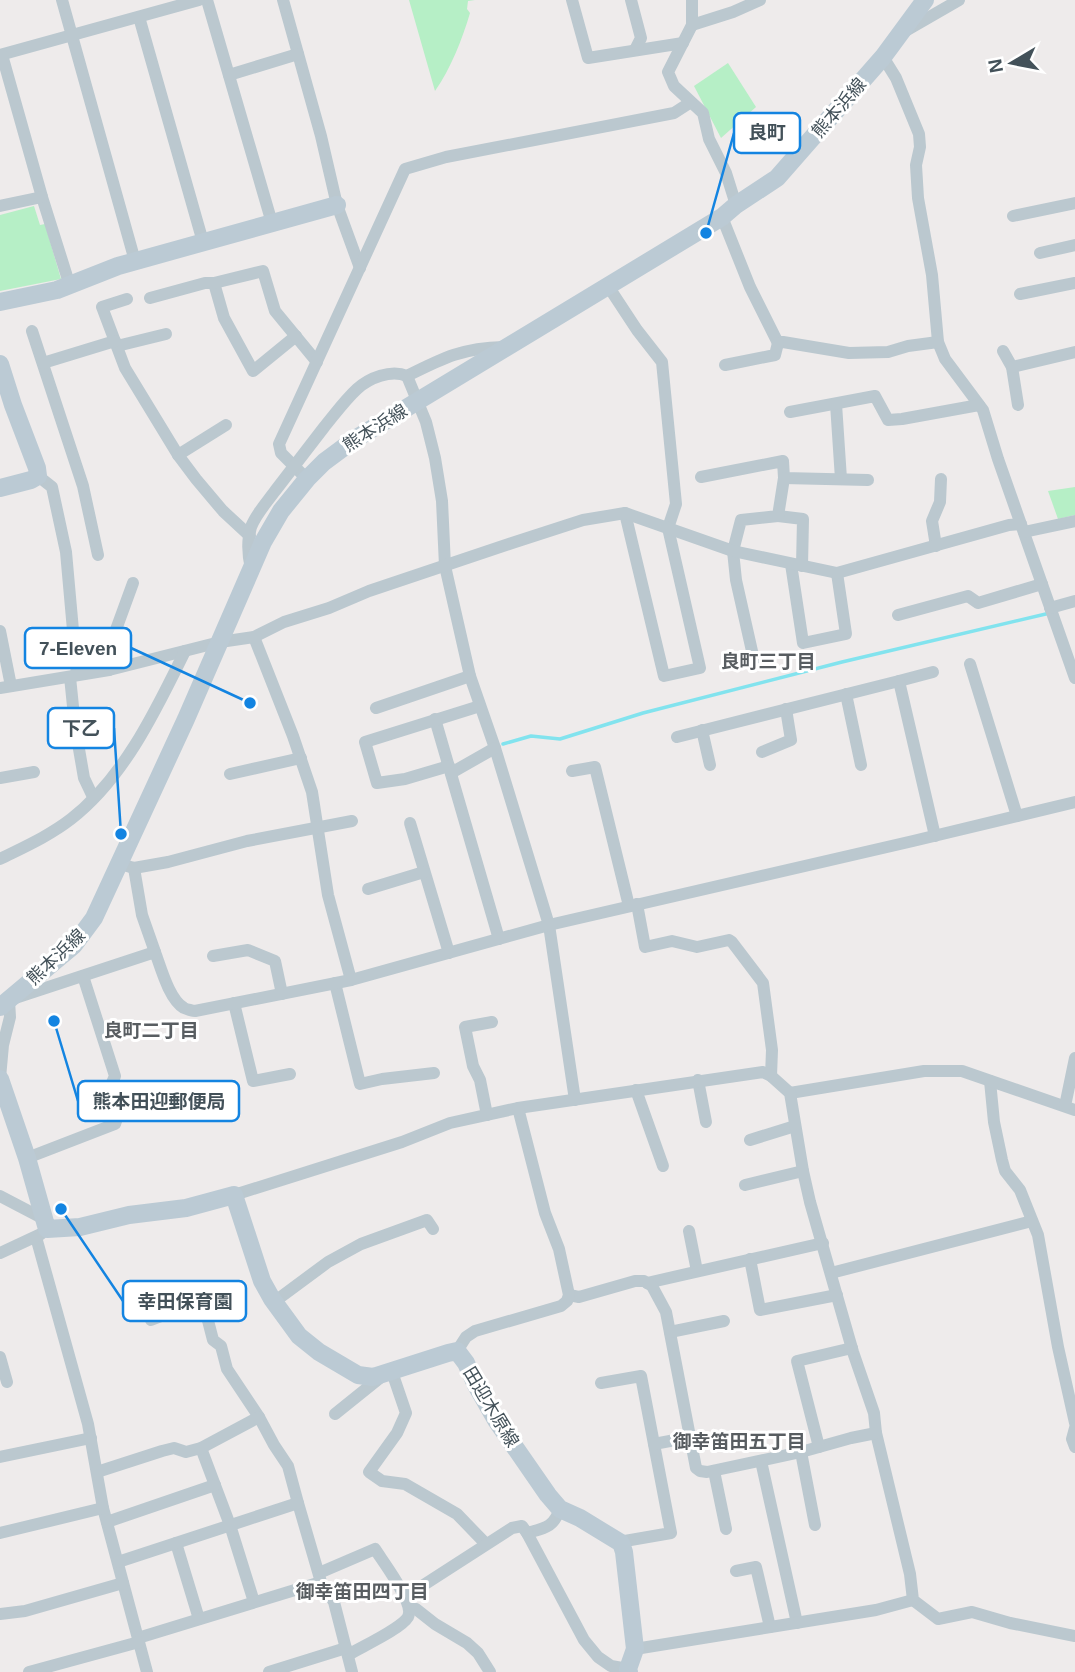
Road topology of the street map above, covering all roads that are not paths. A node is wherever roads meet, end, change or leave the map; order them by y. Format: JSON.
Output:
{"nodes":[{"id":1,"x":62,"y":0,"type":"edge"},
{"id":2,"x":199,"y":0,"type":"edge"},
{"id":3,"x":207,"y":0,"type":"edge"},
{"id":4,"x":283,"y":0,"type":"edge"},
{"id":5,"x":572,"y":0,"type":"edge"},
{"id":6,"x":631,"y":0,"type":"edge"},
{"id":7,"x":692,"y":0,"type":"edge"},
{"id":8,"x":760,"y":0,"type":"edge"},
{"id":9,"x":925,"y":0,"type":"edge"},
{"id":10,"x":959,"y":0,"type":"edge"},
{"id":11,"x":139,"y":17,"type":"junction"},
{"id":12,"x":692,"y":25,"type":"junction"},
{"id":13,"x":900,"y":34,"type":"junction"},
{"id":14,"x":72,"y":35,"type":"junction"},
{"id":15,"x":683,"y":43,"type":"junction"},
{"id":16,"x":638,"y":44,"type":"junction"},
{"id":17,"x":298,"y":54,"type":"junction"},
{"id":18,"x":1,"y":55,"type":"edge"},
{"id":19,"x":883,"y":57,"type":"junction"},
{"id":20,"x":229,"y":75,"type":"junction"},
{"id":21,"x":691,"y":102,"type":"junction"},
{"id":22,"x":42,"y":197,"type":"junction"},
{"id":23,"x":1075,"y":204,"type":"edge"},
{"id":24,"x":337,"y":205,"type":"junction"},
{"id":25,"x":0,"y":206,"type":"edge"},
{"id":26,"x":729,"y":211,"type":"junction"},
{"id":27,"x":1013,"y":216,"type":"dead end"},
{"id":28,"x":272,"y":223,"type":"junction"},
{"id":29,"x":204,"y":242,"type":"junction"},
{"id":30,"x":1075,"y":245,"type":"edge"},
{"id":31,"x":1040,"y":253,"type":"dead end"},
{"id":32,"x":135,"y":261,"type":"junction"},
{"id":33,"x":360,"y":268,"type":"junction"},
{"id":34,"x":214,"y":283,"type":"junction"},
{"id":35,"x":1075,"y":283,"type":"edge"},
{"id":36,"x":70,"y":286,"type":"junction"},
{"id":37,"x":608,"y":286,"type":"junction"},
{"id":38,"x":1020,"y":294,"type":"dead end"},
{"id":39,"x":150,"y":298,"type":"dead end"},
{"id":40,"x":127,"y":299,"type":"dead end"},
{"id":41,"x":0,"y":302,"type":"edge"},
{"id":42,"x":33,"y":331,"type":"dead end"},
{"id":43,"x":166,"y":334,"type":"dead end"},
{"id":44,"x":296,"y":336,"type":"junction"},
{"id":45,"x":938,"y":342,"type":"junction"},
{"id":46,"x":778,"y":343,"type":"junction"},
{"id":47,"x":116,"y":344,"type":"junction"},
{"id":48,"x":506,"y":347,"type":"junction"},
{"id":49,"x":1003,"y":351,"type":"dead end"},
{"id":50,"x":1075,"y":352,"type":"edge"},
{"id":51,"x":317,"y":362,"type":"junction"},
{"id":52,"x":43,"y":363,"type":"junction"},
{"id":53,"x":0,"y":364,"type":"edge"},
{"id":54,"x":726,"y":366,"type":"dead end"},
{"id":55,"x":1012,"y":366,"type":"junction"},
{"id":56,"x":407,"y":376,"type":"junction"},
{"id":57,"x":418,"y":401,"type":"junction"},
{"id":58,"x":836,"y":404,"type":"junction"},
{"id":59,"x":979,"y":405,"type":"junction"},
{"id":60,"x":1018,"y":405,"type":"dead end"},
{"id":61,"x":790,"y":412,"type":"dead end"},
{"id":62,"x":226,"y":425,"type":"dead end"},
{"id":63,"x":178,"y":454,"type":"junction"},
{"id":64,"x":300,"y":472,"type":"junction"},
{"id":65,"x":38,"y":476,"type":"junction"},
{"id":66,"x":701,"y":477,"type":"dead end"},
{"id":67,"x":784,"y":478,"type":"junction"},
{"id":68,"x":841,"y":479,"type":"junction"},
{"id":69,"x":941,"y":479,"type":"dead end"},
{"id":70,"x":868,"y":480,"type":"dead end"},
{"id":71,"x":0,"y":488,"type":"edge"},
{"id":72,"x":625,"y":513,"type":"junction"},
{"id":73,"x":778,"y":516,"type":"junction"},
{"id":74,"x":1075,"y":521,"type":"edge"},
{"id":75,"x":668,"y":528,"type":"junction"},
{"id":76,"x":1023,"y":528,"type":"junction"},
{"id":77,"x":250,"y":536,"type":"junction"},
{"id":78,"x":936,"y":546,"type":"junction"},
{"id":79,"x":733,"y":551,"type":"junction"},
{"id":80,"x":98,"y":555,"type":"dead end"},
{"id":81,"x":796,"y":565,"type":"junction"},
{"id":82,"x":445,"y":566,"type":"junction"},
{"id":83,"x":251,"y":570,"type":"junction"},
{"id":84,"x":837,"y":572,"type":"junction"},
{"id":85,"x":133,"y":583,"type":"dead end"},
{"id":86,"x":1042,"y":584,"type":"junction"},
{"id":87,"x":1075,"y":601,"type":"edge"},
{"id":88,"x":1051,"y":611,"type":"junction"},
{"id":89,"x":898,"y":615,"type":"dead end"},
{"id":90,"x":0,"y":631,"type":"edge"},
{"id":91,"x":254,"y":637,"type":"junction"},
{"id":92,"x":220,"y":642,"type":"junction"},
{"id":93,"x":185,"y":651,"type":"junction"},
{"id":94,"x":754,"y":660,"type":"dead end"},
{"id":95,"x":970,"y":664,"type":"dead end"},
{"id":96,"x":109,"y":670,"type":"junction"},
{"id":97,"x":933,"y":672,"type":"dead end"},
{"id":98,"x":74,"y":676,"type":"junction"},
{"id":99,"x":470,"y":676,"type":"junction"},
{"id":100,"x":1075,"y":678,"type":"edge"},
{"id":101,"x":899,"y":681,"type":"junction"},
{"id":102,"x":5,"y":687,"type":"edge"},
{"id":103,"x":846,"y":694,"type":"junction"},
{"id":104,"x":480,"y":706,"type":"junction"},
{"id":105,"x":376,"y":708,"type":"dead end"},
{"id":106,"x":786,"y":709,"type":"junction"},
{"id":107,"x":435,"y":719,"type":"junction"},
{"id":108,"x":702,"y":730,"type":"junction"},
{"id":109,"x":677,"y":737,"type":"dead end"},
{"id":110,"x":495,"y":748,"type":"junction"},
{"id":111,"x":762,"y":752,"type":"dead end"},
{"id":112,"x":301,"y":758,"type":"junction"},
{"id":113,"x":710,"y":765,"type":"dead end"},
{"id":114,"x":861,"y":765,"type":"dead end"},
{"id":115,"x":450,"y":770,"type":"junction"},
{"id":116,"x":572,"y":771,"type":"dead end"},
{"id":117,"x":34,"y":772,"type":"dead end"},
{"id":118,"x":230,"y":774,"type":"dead end"},
{"id":119,"x":0,"y":778,"type":"edge"},
{"id":120,"x":93,"y":797,"type":"junction"},
{"id":121,"x":1075,"y":802,"type":"edge"},
{"id":122,"x":1017,"y":816,"type":"junction"},
{"id":123,"x":352,"y":821,"type":"dead end"},
{"id":124,"x":410,"y":823,"type":"dead end"},
{"id":125,"x":318,"y":827,"type":"junction"},
{"id":126,"x":934,"y":836,"type":"junction"},
{"id":127,"x":0,"y":859,"type":"edge"},
{"id":128,"x":127,"y":866,"type":"junction"},
{"id":129,"x":424,"y":872,"type":"junction"},
{"id":130,"x":368,"y":889,"type":"dead end"},
{"id":131,"x":633,"y":905,"type":"junction"},
{"id":132,"x":549,"y":925,"type":"junction"},
{"id":133,"x":499,"y":939,"type":"junction"},
{"id":134,"x":155,"y":952,"type":"junction"},
{"id":135,"x":449,"y":953,"type":"junction"},
{"id":136,"x":213,"y":957,"type":"dead end"},
{"id":137,"x":83,"y":976,"type":"junction"},
{"id":138,"x":351,"y":980,"type":"junction"},
{"id":139,"x":335,"y":984,"type":"junction"},
{"id":140,"x":282,"y":993,"type":"junction"},
{"id":141,"x":234,"y":1003,"type":"junction"},
{"id":142,"x":4,"y":1004,"type":"edge"},
{"id":143,"x":492,"y":1022,"type":"dead end"},
{"id":144,"x":1075,"y":1058,"type":"edge"},
{"id":145,"x":434,"y":1073,"type":"dead end"},
{"id":146,"x":290,"y":1074,"type":"dead end"},
{"id":147,"x":771,"y":1076,"type":"junction"},
{"id":148,"x":0,"y":1079,"type":"edge"},
{"id":149,"x":698,"y":1080,"type":"junction"},
{"id":150,"x":990,"y":1081,"type":"junction"},
{"id":151,"x":636,"y":1090,"type":"junction"},
{"id":152,"x":790,"y":1093,"type":"junction"},
{"id":153,"x":575,"y":1100,"type":"junction"},
{"id":154,"x":518,"y":1108,"type":"junction"},
{"id":155,"x":1070,"y":1108,"type":"edge"},
{"id":156,"x":487,"y":1115,"type":"junction"},
{"id":157,"x":706,"y":1122,"type":"dead end"},
{"id":158,"x":795,"y":1126,"type":"junction"},
{"id":159,"x":750,"y":1140,"type":"dead end"},
{"id":160,"x":27,"y":1157,"type":"junction"},
{"id":161,"x":663,"y":1166,"type":"dead end"},
{"id":162,"x":803,"y":1171,"type":"junction"},
{"id":163,"x":745,"y":1185,"type":"dead end"},
{"id":164,"x":233,"y":1195,"type":"junction"},
{"id":165,"x":0,"y":1196,"type":"edge"},
{"id":166,"x":1032,"y":1221,"type":"junction"},
{"id":167,"x":42,"y":1228,"type":"junction"},
{"id":168,"x":433,"y":1229,"type":"dead end"},
{"id":169,"x":689,"y":1231,"type":"dead end"},
{"id":170,"x":823,"y":1243,"type":"junction"},
{"id":171,"x":0,"y":1253,"type":"edge"},
{"id":172,"x":750,"y":1259,"type":"junction"},
{"id":173,"x":697,"y":1271,"type":"junction"},
{"id":174,"x":831,"y":1273,"type":"junction"},
{"id":175,"x":647,"y":1283,"type":"junction"},
{"id":176,"x":569,"y":1295,"type":"junction"},
{"id":177,"x":837,"y":1295,"type":"junction"},
{"id":178,"x":274,"y":1301,"type":"junction"},
{"id":179,"x":151,"y":1320,"type":"dead end"},
{"id":180,"x":724,"y":1321,"type":"dead end"},
{"id":181,"x":670,"y":1332,"type":"junction"},
{"id":182,"x":852,"y":1348,"type":"junction"},
{"id":183,"x":457,"y":1351,"type":"junction"},
{"id":184,"x":0,"y":1357,"type":"edge"},
{"id":185,"x":388,"y":1373,"type":"junction"},
{"id":186,"x":7,"y":1382,"type":"dead end"},
{"id":187,"x":601,"y":1383,"type":"dead end"},
{"id":188,"x":1072,"y":1397,"type":"edge"},
{"id":189,"x":335,"y":1413,"type":"dead end"},
{"id":190,"x":259,"y":1417,"type":"junction"},
{"id":191,"x":1075,"y":1425,"type":"edge"},
{"id":192,"x":876,"y":1433,"type":"junction"},
{"id":193,"x":691,"y":1437,"type":"junction"},
{"id":194,"x":91,"y":1438,"type":"junction"},
{"id":195,"x":654,"y":1444,"type":"junction"},
{"id":196,"x":818,"y":1447,"type":"junction"},
{"id":197,"x":1075,"y":1447,"type":"edge"},
{"id":198,"x":201,"y":1448,"type":"junction"},
{"id":199,"x":801,"y":1452,"type":"junction"},
{"id":200,"x":0,"y":1457,"type":"edge"},
{"id":201,"x":761,"y":1461,"type":"junction"},
{"id":202,"x":714,"y":1471,"type":"junction"},
{"id":203,"x":97,"y":1472,"type":"junction"},
{"id":204,"x":215,"y":1485,"type":"junction"},
{"id":205,"x":298,"y":1503,"type":"junction"},
{"id":206,"x":103,"y":1507,"type":"junction"},
{"id":207,"x":560,"y":1509,"type":"junction"},
{"id":208,"x":107,"y":1522,"type":"junction"},
{"id":209,"x":230,"y":1525,"type":"junction"},
{"id":210,"x":816,"y":1525,"type":"dead end"},
{"id":211,"x":726,"y":1529,"type":"dead end"},
{"id":212,"x":0,"y":1533,"type":"edge"},
{"id":213,"x":527,"y":1533,"type":"junction"},
{"id":214,"x":620,"y":1542,"type":"junction"},
{"id":215,"x":176,"y":1543,"type":"junction"},
{"id":216,"x":486,"y":1544,"type":"junction"},
{"id":217,"x":118,"y":1562,"type":"junction"},
{"id":218,"x":736,"y":1571,"type":"dead end"},
{"id":219,"x":320,"y":1577,"type":"junction"},
{"id":220,"x":123,"y":1583,"type":"junction"},
{"id":221,"x":914,"y":1600,"type":"junction"},
{"id":222,"x":254,"y":1602,"type":"junction"},
{"id":223,"x":407,"y":1603,"type":"junction"},
{"id":224,"x":0,"y":1614,"type":"edge"},
{"id":225,"x":199,"y":1619,"type":"junction"},
{"id":226,"x":797,"y":1623,"type":"junction"},
{"id":227,"x":770,"y":1627,"type":"junction"},
{"id":228,"x":1075,"y":1636,"type":"edge"},
{"id":229,"x":138,"y":1640,"type":"junction"},
{"id":230,"x":635,"y":1649,"type":"junction"},
{"id":231,"x":347,"y":1651,"type":"junction"},
{"id":232,"x":314,"y":1658,"type":"junction"},
{"id":233,"x":628,"y":1670,"type":"edge"},
{"id":234,"x":29,"y":1672,"type":"edge"},
{"id":235,"x":147,"y":1672,"type":"edge"},
{"id":236,"x":269,"y":1672,"type":"edge"},
{"id":237,"x":317,"y":1672,"type":"edge"},
{"id":238,"x":352,"y":1672,"type":"edge"},
{"id":239,"x":490,"y":1672,"type":"edge"}],
"edges":[{"from":1,"to":14,"type":"street"},
{"from":2,"to":11,"type":"street"},
{"from":3,"to":20,"type":"street"},
{"from":4,"to":17,"type":"street"},
{"from":5,"to":16,"type":"street"},
{"from":6,"to":16,"type":"street"},
{"from":7,"to":12,"type":"street"},
{"from":8,"to":12,"type":"street"},
{"from":9,"to":13,"type":"main road","name":"熊本浜線"},
{"from":10,"to":13,"type":"street"},
{"from":11,"to":14,"type":"street"},
{"from":11,"to":29,"type":"street"},
{"from":12,"to":15,"type":"street"},
{"from":13,"to":19,"type":"main road","name":"熊本浜線"},
{"from":14,"to":18,"type":"street"},
{"from":14,"to":32,"type":"street"},
{"from":15,"to":16,"type":"street"},
{"from":15,"to":21,"type":"street"},
{"from":17,"to":20,"type":"street"},
{"from":17,"to":24,"type":"street"},
{"from":18,"to":22,"type":"street"},
{"from":19,"to":26,"type":"main road","name":"熊本浜線"},
{"from":19,"to":45,"type":"street"},
{"from":20,"to":28,"type":"street"},
{"from":21,"to":26,"type":"street"},
{"from":21,"to":33,"type":"street"},
{"from":22,"to":25,"type":"street"},
{"from":22,"to":36,"type":"street"},
{"from":23,"to":27,"type":"street"},
{"from":24,"to":28,"type":"main road"},
{"from":24,"to":33,"type":"street"},
{"from":26,"to":37,"type":"main road","name":"熊本浜線"},
{"from":26,"to":46,"type":"street"},
{"from":28,"to":29,"type":"main road"},
{"from":29,"to":32,"type":"main road"},
{"from":30,"to":31,"type":"street"},
{"from":32,"to":36,"type":"main road"},
{"from":33,"to":51,"type":"street"},
{"from":34,"to":39,"type":"street"},
{"from":34,"to":44,"type":"street"},
{"from":34,"to":44,"type":"street"},
{"from":35,"to":38,"type":"street"},
{"from":36,"to":41,"type":"main road"},
{"from":37,"to":48,"type":"main road","name":"熊本浜線"},
{"from":37,"to":75,"type":"street"},
{"from":40,"to":47,"type":"street"},
{"from":42,"to":52,"type":"street"},
{"from":43,"to":47,"type":"street"},
{"from":44,"to":51,"type":"street"},
{"from":45,"to":46,"type":"street"},
{"from":45,"to":59,"type":"street"},
{"from":46,"to":54,"type":"street"},
{"from":47,"to":52,"type":"street"},
{"from":47,"to":63,"type":"street"},
{"from":48,"to":56,"type":"street"},
{"from":48,"to":57,"type":"main road","name":"熊本浜線"},
{"from":49,"to":55,"type":"street"},
{"from":50,"to":55,"type":"street"},
{"from":51,"to":64,"type":"street"},
{"from":52,"to":80,"type":"street"},
{"from":53,"to":65,"type":"main road"},
{"from":55,"to":60,"type":"street"},
{"from":56,"to":57,"type":"street"},
{"from":56,"to":64,"type":"street"},
{"from":57,"to":64,"type":"main road","name":"熊本浜線"},
{"from":57,"to":82,"type":"street"},
{"from":58,"to":59,"type":"street"},
{"from":58,"to":61,"type":"street"},
{"from":58,"to":68,"type":"street"},
{"from":59,"to":76,"type":"street"},
{"from":62,"to":63,"type":"street"},
{"from":63,"to":77,"type":"street"},
{"from":64,"to":77,"type":"street"},
{"from":64,"to":83,"type":"main road","name":"熊本浜線"},
{"from":65,"to":71,"type":"main road"},
{"from":65,"to":98,"type":"street"},
{"from":66,"to":67,"type":"street"},
{"from":67,"to":68,"type":"street"},
{"from":67,"to":73,"type":"street"},
{"from":68,"to":70,"type":"street"},
{"from":69,"to":78,"type":"street"},
{"from":72,"to":75,"type":"street"},
{"from":72,"to":75,"type":"street"},
{"from":72,"to":82,"type":"street"},
{"from":73,"to":79,"type":"street"},
{"from":73,"to":81,"type":"street"},
{"from":74,"to":76,"type":"street"},
{"from":75,"to":79,"type":"street"},
{"from":76,"to":78,"type":"street"},
{"from":76,"to":86,"type":"street"},
{"from":77,"to":83,"type":"street"},
{"from":78,"to":84,"type":"street"},
{"from":79,"to":81,"type":"street"},
{"from":79,"to":94,"type":"street"},
{"from":81,"to":84,"type":"street"},
{"from":81,"to":84,"type":"street"},
{"from":82,"to":91,"type":"street"},
{"from":82,"to":99,"type":"street"},
{"from":83,"to":92,"type":"main road","name":"熊本浜線"},
{"from":85,"to":96,"type":"street"},
{"from":86,"to":88,"type":"street"},
{"from":86,"to":89,"type":"street"},
{"from":87,"to":88,"type":"street"},
{"from":88,"to":100,"type":"street"},
{"from":90,"to":102,"type":"street"},
{"from":91,"to":92,"type":"street"},
{"from":91,"to":112,"type":"street"},
{"from":92,"to":93,"type":"street"},
{"from":92,"to":128,"type":"main road","name":"熊本浜線"},
{"from":93,"to":96,"type":"street"},
{"from":93,"to":120,"type":"street"},
{"from":95,"to":122,"type":"street"},
{"from":96,"to":98,"type":"street"},
{"from":97,"to":101,"type":"street"},
{"from":98,"to":102,"type":"street"},
{"from":98,"to":120,"type":"street"},
{"from":99,"to":104,"type":"street"},
{"from":99,"to":105,"type":"street"},
{"from":101,"to":103,"type":"street"},
{"from":101,"to":126,"type":"street"},
{"from":103,"to":106,"type":"street"},
{"from":103,"to":114,"type":"street"},
{"from":104,"to":107,"type":"street"},
{"from":104,"to":110,"type":"street"},
{"from":106,"to":108,"type":"street"},
{"from":106,"to":111,"type":"street"},
{"from":107,"to":115,"type":"street"},
{"from":107,"to":115,"type":"street"},
{"from":108,"to":109,"type":"street"},
{"from":108,"to":113,"type":"street"},
{"from":110,"to":115,"type":"street"},
{"from":110,"to":132,"type":"street"},
{"from":112,"to":118,"type":"street"},
{"from":112,"to":125,"type":"street"},
{"from":115,"to":133,"type":"street"},
{"from":116,"to":131,"type":"street"},
{"from":117,"to":119,"type":"street"},
{"from":120,"to":127,"type":"street"},
{"from":121,"to":122,"type":"street"},
{"from":122,"to":126,"type":"street"},
{"from":123,"to":125,"type":"street"},
{"from":124,"to":129,"type":"street"},
{"from":125,"to":128,"type":"street"},
{"from":125,"to":138,"type":"street"},
{"from":126,"to":131,"type":"street"},
{"from":128,"to":134,"type":"street"},
{"from":128,"to":142,"type":"main road","name":"熊本浜線"},
{"from":129,"to":130,"type":"street"},
{"from":129,"to":135,"type":"street"},
{"from":131,"to":132,"type":"street"},
{"from":131,"to":147,"type":"street"},
{"from":132,"to":133,"type":"street"},
{"from":132,"to":153,"type":"street"},
{"from":133,"to":135,"type":"street"},
{"from":134,"to":137,"type":"street"},
{"from":134,"to":141,"type":"street"},
{"from":135,"to":138,"type":"street"},
{"from":136,"to":140,"type":"street"},
{"from":137,"to":142,"type":"street"},
{"from":137,"to":160,"type":"street"},
{"from":138,"to":139,"type":"street"},
{"from":139,"to":140,"type":"street"},
{"from":139,"to":145,"type":"street"},
{"from":140,"to":141,"type":"street"},
{"from":141,"to":146,"type":"street"},
{"from":142,"to":148,"type":"street"},
{"from":143,"to":156,"type":"street"},
{"from":144,"to":155,"type":"street"},
{"from":147,"to":149,"type":"street"},
{"from":147,"to":152,"type":"street"},
{"from":148,"to":160,"type":"main road"},
{"from":149,"to":151,"type":"street"},
{"from":149,"to":157,"type":"street"},
{"from":150,"to":152,"type":"street"},
{"from":150,"to":155,"type":"street"},
{"from":150,"to":166,"type":"street"},
{"from":151,"to":153,"type":"street"},
{"from":151,"to":161,"type":"street"},
{"from":152,"to":158,"type":"street"},
{"from":153,"to":154,"type":"street"},
{"from":154,"to":156,"type":"street"},
{"from":154,"to":176,"type":"street"},
{"from":156,"to":164,"type":"street"},
{"from":158,"to":159,"type":"street"},
{"from":158,"to":162,"type":"street"},
{"from":160,"to":167,"type":"main road"},
{"from":162,"to":163,"type":"street"},
{"from":162,"to":170,"type":"street"},
{"from":164,"to":167,"type":"main road"},
{"from":164,"to":178,"type":"main road","name":"田迎木原線"},
{"from":165,"to":167,"type":"street"},
{"from":166,"to":174,"type":"street"},
{"from":166,"to":188,"type":"street"},
{"from":167,"to":171,"type":"street"},
{"from":167,"to":194,"type":"street"},
{"from":168,"to":178,"type":"street"},
{"from":169,"to":173,"type":"street"},
{"from":170,"to":172,"type":"street"},
{"from":170,"to":174,"type":"street"},
{"from":172,"to":173,"type":"street"},
{"from":172,"to":177,"type":"street"},
{"from":173,"to":175,"type":"street"},
{"from":174,"to":177,"type":"street"},
{"from":175,"to":176,"type":"street"},
{"from":175,"to":181,"type":"street"},
{"from":176,"to":183,"type":"street"},
{"from":177,"to":182,"type":"street"},
{"from":178,"to":185,"type":"main road","name":"田迎木原線"},
{"from":179,"to":190,"type":"street"},
{"from":180,"to":181,"type":"street"},
{"from":181,"to":193,"type":"street"},
{"from":182,"to":192,"type":"street"},
{"from":182,"to":196,"type":"street"},
{"from":183,"to":185,"type":"main road","name":"田迎木原線"},
{"from":183,"to":207,"type":"main road","name":"田迎木原線"},
{"from":184,"to":186,"type":"street"},
{"from":185,"to":189,"type":"street"},
{"from":185,"to":216,"type":"street"},
{"from":187,"to":195,"type":"street"},
{"from":188,"to":191,"type":"street"},
{"from":190,"to":198,"type":"street"},
{"from":190,"to":205,"type":"street"},
{"from":191,"to":197,"type":"street"},
{"from":192,"to":196,"type":"street"},
{"from":192,"to":221,"type":"street"},
{"from":193,"to":195,"type":"street"},
{"from":193,"to":202,"type":"street"},
{"from":194,"to":200,"type":"street"},
{"from":194,"to":203,"type":"street"},
{"from":195,"to":214,"type":"street"},
{"from":196,"to":199,"type":"street"},
{"from":198,"to":203,"type":"street"},
{"from":198,"to":204,"type":"street"},
{"from":199,"to":201,"type":"street"},
{"from":199,"to":210,"type":"street"},
{"from":201,"to":202,"type":"street"},
{"from":201,"to":226,"type":"street"},
{"from":202,"to":211,"type":"street"},
{"from":203,"to":206,"type":"street"},
{"from":204,"to":208,"type":"street"},
{"from":204,"to":209,"type":"street"},
{"from":205,"to":209,"type":"street"},
{"from":205,"to":219,"type":"street"},
{"from":206,"to":208,"type":"street"},
{"from":206,"to":212,"type":"street"},
{"from":207,"to":213,"type":"street"},
{"from":207,"to":214,"type":"main road","name":"田迎木原線"},
{"from":208,"to":217,"type":"street"},
{"from":209,"to":215,"type":"street"},
{"from":209,"to":222,"type":"street"},
{"from":213,"to":216,"type":"street"},
{"from":213,"to":233,"type":"street"},
{"from":214,"to":230,"type":"main road"},
{"from":215,"to":217,"type":"street"},
{"from":215,"to":225,"type":"street"},
{"from":216,"to":223,"type":"street"},
{"from":217,"to":220,"type":"street"},
{"from":218,"to":227,"type":"street"},
{"from":219,"to":222,"type":"street"},
{"from":219,"to":223,"type":"street"},
{"from":219,"to":231,"type":"street"},
{"from":220,"to":224,"type":"street"},
{"from":220,"to":229,"type":"street"},
{"from":221,"to":226,"type":"street"},
{"from":221,"to":228,"type":"street"},
{"from":222,"to":225,"type":"street"},
{"from":223,"to":231,"type":"street"},
{"from":223,"to":239,"type":"street"},
{"from":225,"to":229,"type":"street"},
{"from":226,"to":227,"type":"street"},
{"from":227,"to":230,"type":"street"},
{"from":229,"to":234,"type":"street"},
{"from":229,"to":235,"type":"street"},
{"from":230,"to":233,"type":"main road"},
{"from":231,"to":232,"type":"street"},
{"from":231,"to":238,"type":"street"},
{"from":232,"to":236,"type":"street"},
{"from":232,"to":237,"type":"street"}]}
